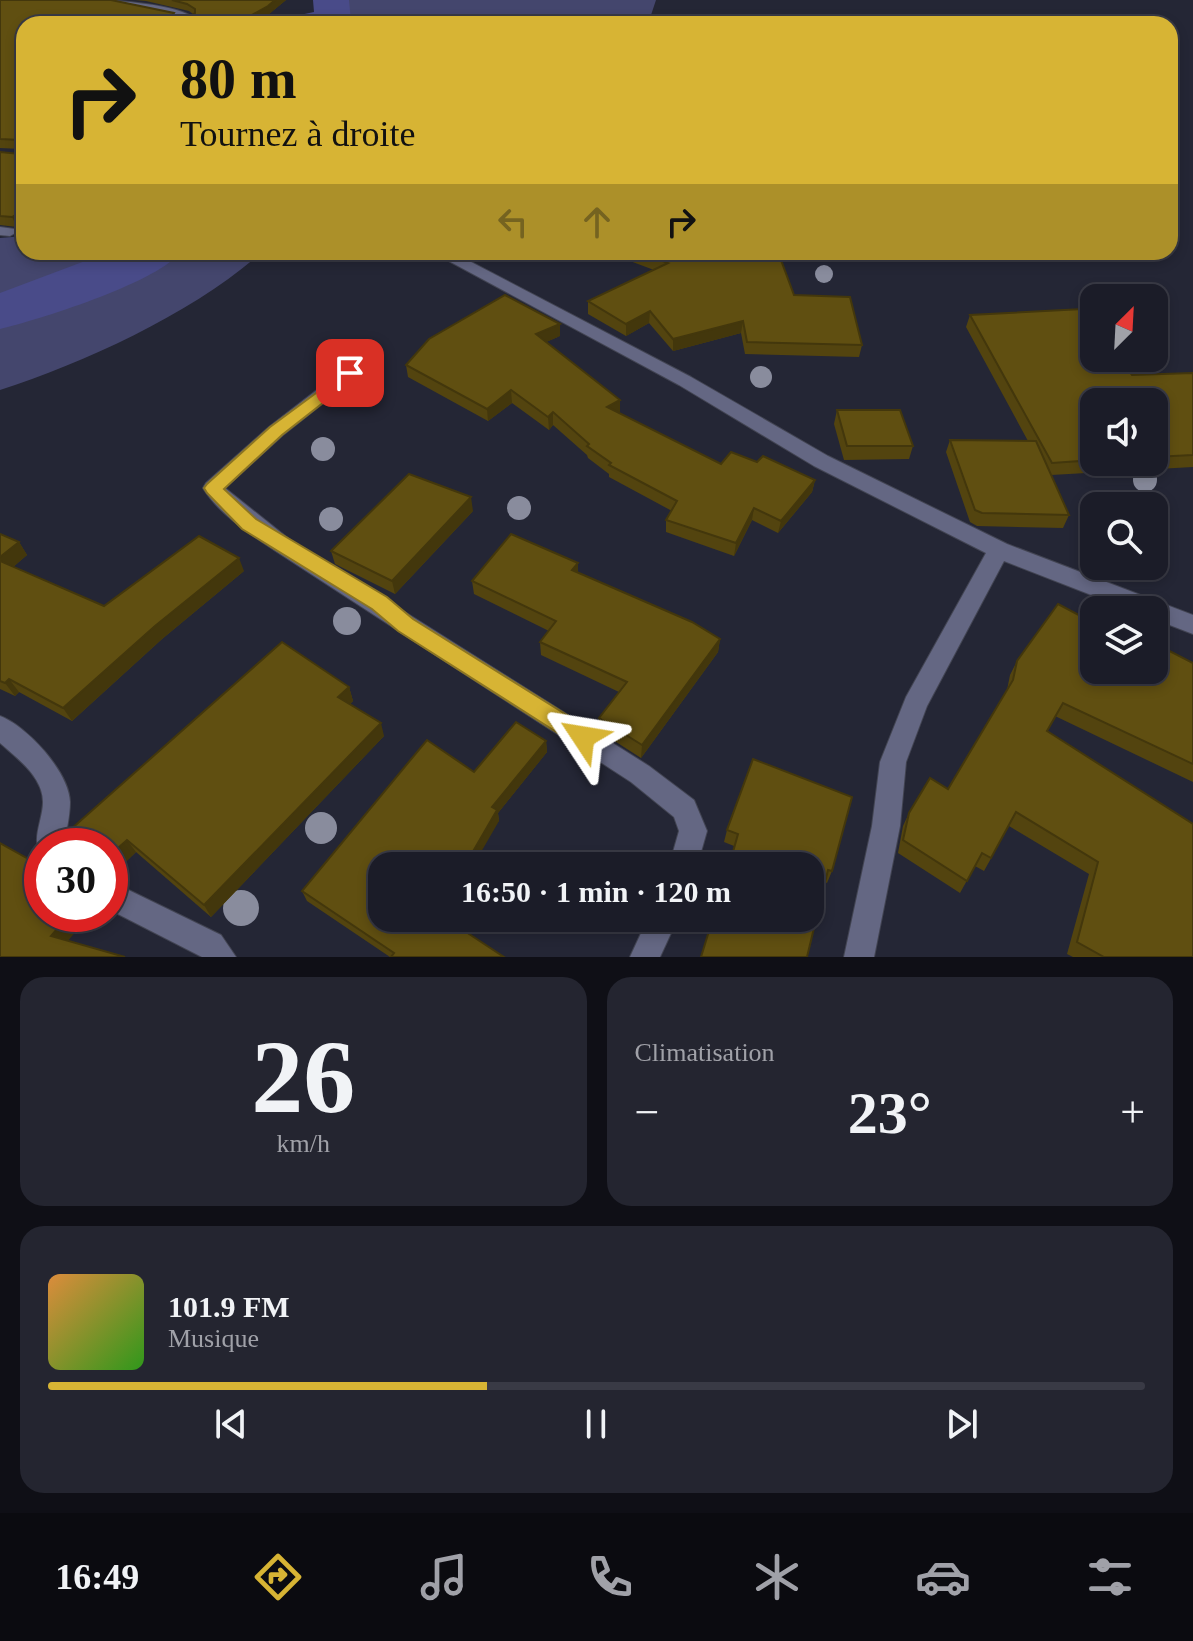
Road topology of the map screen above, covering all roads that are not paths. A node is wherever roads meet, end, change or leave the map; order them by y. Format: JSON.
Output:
{"nodes":[{"id":1,"x":96,"y":0,"type":"edge"},
{"id":2,"x":186,"y":16,"type":"edge"},
{"id":3,"x":455,"y":260,"type":"edge"},
{"id":4,"x":350,"y":373,"type":"dead end"},
{"id":5,"x":999,"y":550,"type":"junction"},
{"id":6,"x":1193,"y":625,"type":"edge"},
{"id":7,"x":0,"y":727,"type":"edge"},
{"id":8,"x":53,"y":828,"type":"edge"},
{"id":9,"x":687,"y":852,"type":"edge"},
{"id":10,"x":128,"y":905,"type":"edge"},
{"id":11,"x":657,"y":932,"type":"edge"},
{"id":12,"x":212,"y":953,"type":"edge"},
{"id":13,"x":645,"y":957,"type":"edge"},
{"id":14,"x":859,"y":957,"type":"edge"}],
"edges":[{"from":1,"to":2,"type":"street"},
{"from":3,"to":5,"type":"street"},
{"from":4,"to":9,"type":"street"},
{"from":5,"to":6,"type":"street"},
{"from":5,"to":14,"type":"street"},
{"from":7,"to":8,"type":"street"},
{"from":10,"to":12,"type":"street"},
{"from":11,"to":13,"type":"street"}]}
